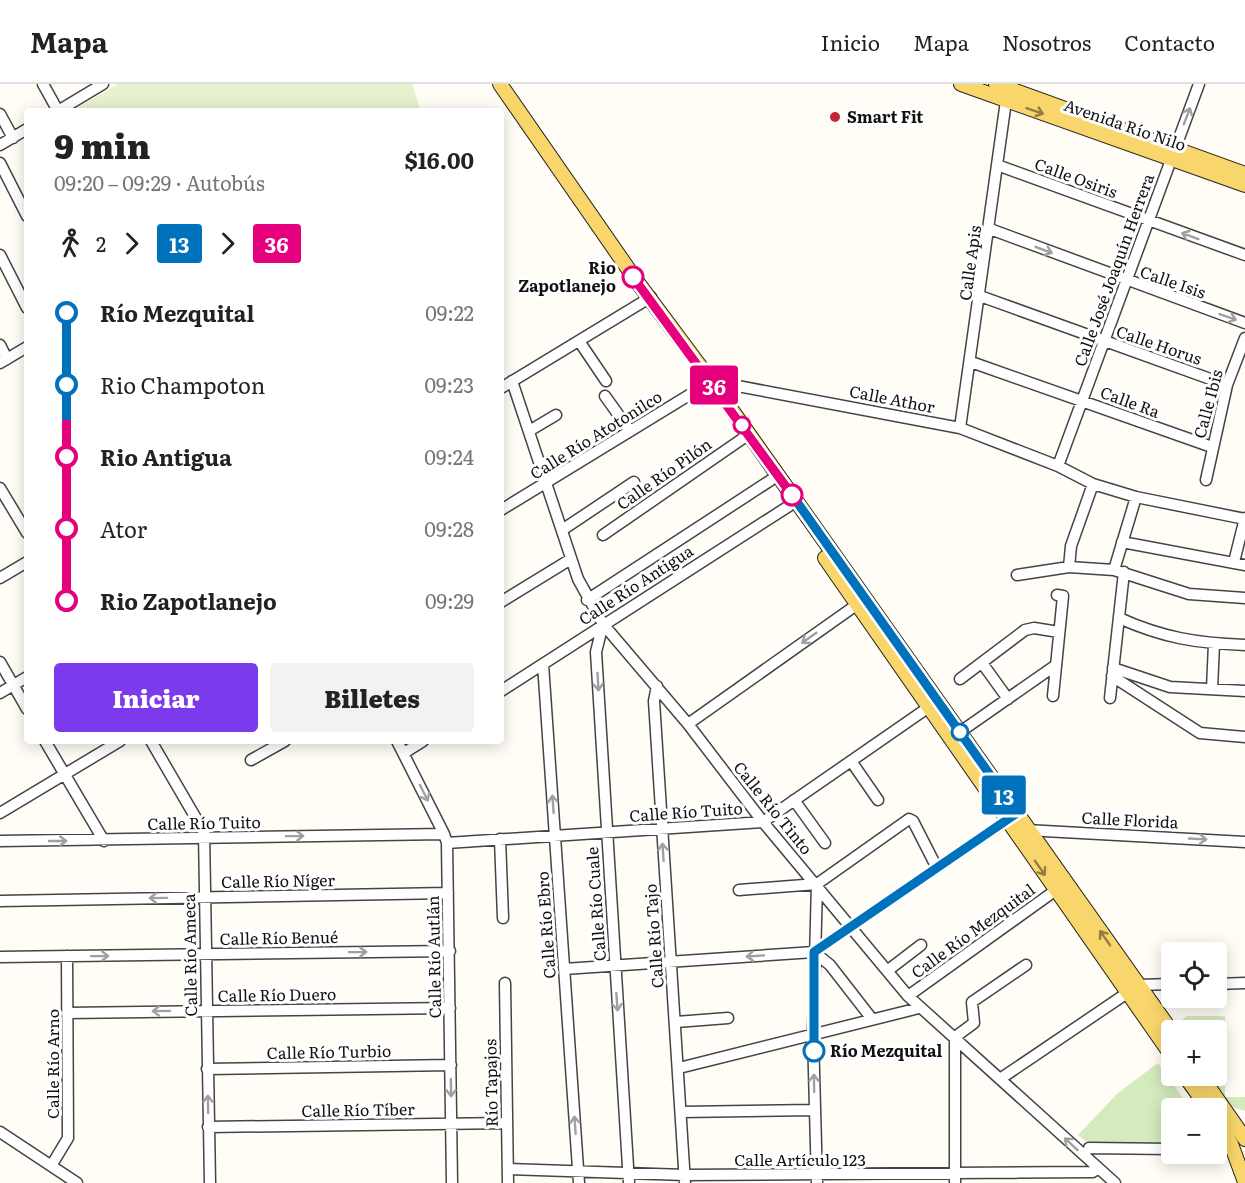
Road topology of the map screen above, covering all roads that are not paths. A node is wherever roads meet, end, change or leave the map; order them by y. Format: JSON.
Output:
{"nodes":[{"id":1,"x":43,"y":84,"type":"edge"},
{"id":2,"x":103,"y":84,"type":"edge"},
{"id":3,"x":500,"y":84,"type":"edge"},
{"id":4,"x":961,"y":84,"type":"edge"},
{"id":5,"x":996,"y":84,"type":"edge"},
{"id":6,"x":1199,"y":84,"type":"edge"},
{"id":7,"x":1006,"y":101,"type":"junction"},
{"id":8,"x":56,"y":108,"type":"edge"},
{"id":9,"x":63,"y":108,"type":"edge"},
{"id":10,"x":0,"y":114,"type":"edge"},
{"id":11,"x":24,"y":131,"type":"edge"},
{"id":12,"x":13,"y":138,"type":"junction"},
{"id":13,"x":0,"y":145,"type":"edge"},
{"id":14,"x":1173,"y":153,"type":"junction"},
{"id":15,"x":0,"y":163,"type":"edge"},
{"id":16,"x":997,"y":165,"type":"junction"},
{"id":17,"x":1245,"y":174,"type":"edge"},
{"id":18,"x":1245,"y":185,"type":"edge"},
{"id":19,"x":24,"y":210,"type":"edge"},
{"id":20,"x":1148,"y":221,"type":"junction"},
{"id":21,"x":990,"y":229,"type":"junction"},
{"id":22,"x":0,"y":255,"type":"edge"},
{"id":23,"x":1245,"y":255,"type":"edge"},
{"id":24,"x":1126,"y":281,"type":"junction"},
{"id":25,"x":980,"y":296,"type":"junction"},
{"id":26,"x":648,"y":298,"type":"junction"},
{"id":27,"x":24,"y":302,"type":"edge"},
{"id":28,"x":1245,"y":323,"type":"edge"},
{"id":29,"x":1245,"y":338,"type":"edge"},
{"id":30,"x":579,"y":340,"type":"junction"},
{"id":31,"x":1104,"y":342,"type":"junction"},
{"id":32,"x":0,"y":345,"type":"edge"},
{"id":33,"x":24,"y":352,"type":"edge"},
{"id":34,"x":3,"y":361,"type":"edge"},
{"id":35,"x":971,"y":362,"type":"junction"},
{"id":36,"x":512,"y":381,"type":"junction"},
{"id":37,"x":606,"y":381,"type":"dead end"},
{"id":38,"x":1227,"y":385,"type":"junction"},
{"id":39,"x":504,"y":386,"type":"edge"},
{"id":40,"x":710,"y":386,"type":"junction"},
{"id":41,"x":605,"y":396,"type":"dead end"},
{"id":42,"x":1083,"y":401,"type":"junction"},
{"id":43,"x":556,"y":415,"type":"dead end"},
{"id":44,"x":960,"y":428,"type":"junction"},
{"id":45,"x":529,"y":431,"type":"junction"},
{"id":46,"x":630,"y":431,"type":"junction"},
{"id":47,"x":742,"y":439,"type":"junction"},
{"id":48,"x":1212,"y":447,"type":"junction"},
{"id":49,"x":1058,"y":466,"type":"junction"},
{"id":50,"x":771,"y":480,"type":"junction"},
{"id":51,"x":1206,"y":480,"type":"dead end"},
{"id":52,"x":634,"y":482,"type":"dead end"},
{"id":53,"x":546,"y":483,"type":"junction"},
{"id":54,"x":1093,"y":484,"type":"junction"},
{"id":55,"x":0,"y":488,"type":"edge"},
{"id":56,"x":1136,"y":497,"type":"junction"},
{"id":57,"x":789,"y":506,"type":"junction"},
{"id":58,"x":504,"y":508,"type":"edge"},
{"id":59,"x":1245,"y":519,"type":"edge"},
{"id":60,"x":24,"y":528,"type":"edge"},
{"id":61,"x":562,"y":530,"type":"junction"},
{"id":62,"x":603,"y":535,"type":"dead end"},
{"id":63,"x":1122,"y":542,"type":"junction"},
{"id":64,"x":571,"y":559,"type":"junction"},
{"id":65,"x":1233,"y":562,"type":"junction"},
{"id":66,"x":24,"y":564,"type":"edge"},
{"id":67,"x":1245,"y":565,"type":"edge"},
{"id":68,"x":1069,"y":567,"type":"junction"},
{"id":69,"x":1119,"y":571,"type":"junction"},
{"id":70,"x":1017,"y":575,"type":"dead end"},
{"id":71,"x":0,"y":578,"type":"edge"},
{"id":72,"x":1057,"y":595,"type":"dead end"},
{"id":73,"x":1245,"y":598,"type":"edge"},
{"id":74,"x":504,"y":600,"type":"edge"},
{"id":75,"x":588,"y":600,"type":"junction"},
{"id":76,"x":861,"y":601,"type":"junction"},
{"id":77,"x":1119,"y":618,"type":"junction"},
{"id":78,"x":603,"y":624,"type":"junction"},
{"id":79,"x":1059,"y":632,"type":"junction"},
{"id":80,"x":1214,"y":644,"type":"junction"},
{"id":81,"x":1245,"y":645,"type":"edge"},
{"id":82,"x":0,"y":662,"type":"edge"},
{"id":83,"x":982,"y":663,"type":"junction"},
{"id":84,"x":543,"y":664,"type":"junction"},
{"id":85,"x":1056,"y":665,"type":"junction"},
{"id":86,"x":1112,"y":672,"type":"junction"},
{"id":87,"x":24,"y":679,"type":"edge"},
{"id":88,"x":960,"y":679,"type":"dead end"},
{"id":89,"x":14,"y":685,"type":"junction"},
{"id":90,"x":657,"y":686,"type":"junction"},
{"id":91,"x":504,"y":689,"type":"edge"},
{"id":92,"x":1212,"y":689,"type":"junction"},
{"id":93,"x":1245,"y":691,"type":"edge"},
{"id":94,"x":0,"y":693,"type":"edge"},
{"id":95,"x":1053,"y":696,"type":"dead end"},
{"id":96,"x":1110,"y":698,"type":"dead end"},
{"id":97,"x":1008,"y":699,"type":"junction"},
{"id":98,"x":24,"y":703,"type":"edge"},
{"id":99,"x":929,"y":707,"type":"junction"},
{"id":100,"x":688,"y":724,"type":"junction"},
{"id":101,"x":960,"y":732,"type":"junction"},
{"id":102,"x":1245,"y":737,"type":"edge"},
{"id":103,"x":47,"y":744,"type":"edge"},
{"id":104,"x":115,"y":744,"type":"edge"},
{"id":105,"x":153,"y":744,"type":"edge"},
{"id":106,"x":280,"y":744,"type":"edge"},
{"id":107,"x":400,"y":744,"type":"edge"},
{"id":108,"x":418,"y":744,"type":"edge"},
{"id":109,"x":404,"y":753,"type":"junction"},
{"id":110,"x":251,"y":760,"type":"dead end"},
{"id":111,"x":851,"y":761,"type":"junction"},
{"id":112,"x":65,"y":775,"type":"junction"},
{"id":113,"x":794,"y":800,"type":"junction"},
{"id":114,"x":878,"y":800,"type":"dead end"},
{"id":115,"x":0,"y":813,"type":"edge"},
{"id":116,"x":1012,"y":821,"type":"junction"},
{"id":117,"x":763,"y":822,"type":"junction"},
{"id":118,"x":661,"y":828,"type":"junction"},
{"id":119,"x":1028,"y":830,"type":"junction"},
{"id":120,"x":606,"y":832,"type":"junction"},
{"id":121,"x":555,"y":836,"type":"junction"},
{"id":122,"x":204,"y":838,"type":"junction"},
{"id":123,"x":446,"y":838,"type":"junction"},
{"id":124,"x":500,"y":839,"type":"junction"},
{"id":125,"x":0,"y":841,"type":"edge"},
{"id":126,"x":104,"y":841,"type":"junction"},
{"id":127,"x":1245,"y":842,"type":"edge"},
{"id":128,"x":825,"y":843,"type":"dead end"},
{"id":129,"x":937,"y":868,"type":"junction"},
{"id":130,"x":817,"y":884,"type":"junction"},
{"id":131,"x":739,"y":890,"type":"dead end"},
{"id":132,"x":1056,"y":890,"type":"junction"},
{"id":133,"x":448,"y":893,"type":"junction"},
{"id":134,"x":204,"y":897,"type":"junction"},
{"id":135,"x":0,"y":901,"type":"edge"},
{"id":136,"x":503,"y":918,"type":"dead end"},
{"id":137,"x":850,"y":927,"type":"junction"},
{"id":138,"x":921,"y":945,"type":"dead end"},
{"id":139,"x":450,"y":951,"type":"junction"},
{"id":140,"x":814,"y":952,"type":"junction"},
{"id":141,"x":205,"y":954,"type":"junction"},
{"id":142,"x":67,"y":956,"type":"junction"},
{"id":143,"x":0,"y":957,"type":"edge"},
{"id":144,"x":670,"y":962,"type":"junction"},
{"id":145,"x":615,"y":965,"type":"junction"},
{"id":146,"x":1026,"y":965,"type":"dead end"},
{"id":147,"x":564,"y":969,"type":"junction"},
{"id":148,"x":887,"y":971,"type":"junction"},
{"id":149,"x":505,"y":983,"type":"dead end"},
{"id":150,"x":1245,"y":983,"type":"edge"},
{"id":151,"x":1227,"y":984,"type":"edge"},
{"id":152,"x":1161,"y":985,"type":"edge"},
{"id":153,"x":1133,"y":989,"type":"junction"},
{"id":154,"x":908,"y":996,"type":"junction"},
{"id":155,"x":450,"y":1008,"type":"junction"},
{"id":156,"x":919,"y":1008,"type":"junction"},
{"id":157,"x":206,"y":1011,"type":"junction"},
{"id":158,"x":68,"y":1013,"type":"junction"},
{"id":159,"x":728,"y":1018,"type":"dead end"},
{"id":160,"x":872,"y":1019,"type":"junction"},
{"id":161,"x":1161,"y":1020,"type":"edge"},
{"id":162,"x":676,"y":1022,"type":"junction"},
{"id":163,"x":813,"y":1034,"type":"junction"},
{"id":164,"x":955,"y":1037,"type":"junction"},
{"id":165,"x":1161,"y":1037,"type":"edge"},
{"id":166,"x":451,"y":1065,"type":"junction"},
{"id":167,"x":679,"y":1068,"type":"junction"},
{"id":168,"x":207,"y":1069,"type":"junction"},
{"id":169,"x":1000,"y":1079,"type":"junction"},
{"id":170,"x":1195,"y":1086,"type":"edge"},
{"id":171,"x":1206,"y":1098,"type":"edge"},
{"id":172,"x":815,"y":1110,"type":"junction"},
{"id":173,"x":1227,"y":1111,"type":"edge"},
{"id":174,"x":681,"y":1112,"type":"junction"},
{"id":175,"x":1245,"y":1118,"type":"edge"},
{"id":176,"x":1227,"y":1120,"type":"edge"},
{"id":177,"x":507,"y":1122,"type":"junction"},
{"id":178,"x":451,"y":1124,"type":"junction"},
{"id":179,"x":208,"y":1127,"type":"junction"},
{"id":180,"x":0,"y":1132,"type":"edge"},
{"id":181,"x":1227,"y":1138,"type":"edge"},
{"id":182,"x":1245,"y":1139,"type":"edge"},
{"id":183,"x":1089,"y":1148,"type":"dead end"},
{"id":184,"x":1161,"y":1149,"type":"edge"},
{"id":185,"x":1245,"y":1159,"type":"edge"},
{"id":186,"x":51,"y":1166,"type":"junction"},
{"id":187,"x":508,"y":1169,"type":"junction"},
{"id":188,"x":578,"y":1171,"type":"junction"},
{"id":189,"x":1093,"y":1174,"type":"edge"},
{"id":190,"x":629,"y":1178,"type":"edge"},
{"id":191,"x":955,"y":1178,"type":"edge"},
{"id":192,"x":685,"y":1179,"type":"edge"},
{"id":193,"x":817,"y":1179,"type":"edge"},
{"id":194,"x":1242,"y":1179,"type":"edge"},
{"id":195,"x":77,"y":1183,"type":"edge"},
{"id":196,"x":210,"y":1183,"type":"edge"},
{"id":197,"x":452,"y":1183,"type":"edge"},
{"id":198,"x":508,"y":1183,"type":"edge"},
{"id":199,"x":579,"y":1183,"type":"edge"},
{"id":200,"x":1115,"y":1183,"type":"edge"}],
"edges":[{"from":1,"to":8,"type":"street"},
{"from":2,"to":9,"type":"street"},
{"from":3,"to":26,"type":"main road"},
{"from":4,"to":7,"type":"main road","name":"Avenida Río Nilo"},
{"from":5,"to":14,"type":"main road","name":"Avenida Río Nilo"},
{"from":14,"to":6,"type":"street","name":"Calle José Joaquín Herrera","one_way":true},
{"from":7,"to":14,"type":"main road","name":"Avenida Río Nilo","one_way":true},
{"from":7,"to":16,"type":"street","name":"Calle Apis"},
{"from":10,"to":12,"type":"street"},
{"from":11,"to":12,"type":"street"},
{"from":12,"to":13,"type":"street"},
{"from":14,"to":17,"type":"main road","name":"Avenida Río Nilo"},
{"from":14,"to":18,"type":"main road","name":"Avenida Río Nilo"},
{"from":14,"to":20,"type":"street","name":"Calle José Joaquín Herrera"},
{"from":15,"to":19,"type":"street"},
{"from":16,"to":20,"type":"street","name":"Calle Osiris"},
{"from":16,"to":21,"type":"street","name":"Calle Apis"},
{"from":23,"to":20,"type":"street","name":"Calle Osiris","one_way":true},
{"from":20,"to":24,"type":"street","name":"Calle José Joaquín Herrera"},
{"from":21,"to":24,"type":"street","name":"Calle Isis","one_way":true},
{"from":21,"to":25,"type":"street","name":"Calle Apis"},
{"from":22,"to":27,"type":"street"},
{"from":24,"to":28,"type":"street","name":"Calle Isis","one_way":true},
{"from":24,"to":31,"type":"street","name":"Calle José Joaquín Herrera"},
{"from":25,"to":31,"type":"street","name":"Calle Horus"},
{"from":25,"to":35,"type":"street","name":"Calle Apis"},
{"from":26,"to":30,"type":"street"},
{"from":26,"to":40,"type":"main road"},
{"from":29,"to":38,"type":"street","name":"Calle Ibis"},
{"from":30,"to":36,"type":"street"},
{"from":30,"to":37,"type":"street"},
{"from":31,"to":38,"type":"street","name":"Calle Horus"},
{"from":31,"to":42,"type":"street","name":"Calle José Joaquín Herrera"},
{"from":32,"to":34,"type":"street"},
{"from":33,"to":34,"type":"street"},
{"from":35,"to":42,"type":"street","name":"Calle Ra"},
{"from":35,"to":44,"type":"street","name":"Calle Apis"},
{"from":36,"to":39,"type":"street"},
{"from":36,"to":45,"type":"street","name":"Calle Río Tinto"},
{"from":38,"to":48,"type":"street","name":"Calle Ibis"},
{"from":40,"to":44,"type":"street","name":"Calle Athor"},
{"from":40,"to":46,"type":"street","name":"Calle Río Atotonilco"},
{"from":40,"to":47,"type":"main road"},
{"from":40,"to":76,"type":"main road"},
{"from":41,"to":46,"type":"street"},
{"from":42,"to":48,"type":"street","name":"Calle Ra"},
{"from":42,"to":49,"type":"street","name":"Calle José Joaquín Herrera"},
{"from":43,"to":45,"type":"street"},
{"from":44,"to":49,"type":"street","name":"Calle Athor"},
{"from":45,"to":53,"type":"street","name":"Calle Río Tinto"},
{"from":46,"to":53,"type":"street","name":"Calle Río Atotonilco"},
{"from":47,"to":50,"type":"main road"},
{"from":47,"to":62,"type":"street","name":"Calle Río Pilón"},
{"from":48,"to":51,"type":"street","name":"Calle Ibis"},
{"from":49,"to":54,"type":"street","name":"Calle Athor"},
{"from":50,"to":57,"type":"main road"},
{"from":50,"to":75,"type":"street"},
{"from":52,"to":61,"type":"street"},
{"from":53,"to":58,"type":"street","name":"Calle Río Atotonilco"},
{"from":53,"to":61,"type":"street","name":"Calle Río Tinto"},
{"from":54,"to":56,"type":"street","name":"Calle Athor"},
{"from":54,"to":68,"type":"street"},
{"from":55,"to":60,"type":"street"},
{"from":56,"to":59,"type":"street","name":"Calle Athor"},
{"from":56,"to":63,"type":"street"},
{"from":57,"to":76,"type":"main road"},
{"from":57,"to":78,"type":"street","name":"Calle Río Antigua"},
{"from":59,"to":65,"type":"street"},
{"from":61,"to":64,"type":"street","name":"Calle Río Tinto"},
{"from":63,"to":65,"type":"street"},
{"from":63,"to":69,"type":"street"},
{"from":64,"to":74,"type":"street"},
{"from":64,"to":75,"type":"street","name":"Calle Río Tinto"},
{"from":65,"to":67,"type":"street"},
{"from":66,"to":71,"type":"street"},
{"from":68,"to":69,"type":"street"},
{"from":68,"to":70,"type":"street"},
{"from":69,"to":73,"type":"street"},
{"from":69,"to":77,"type":"street"},
{"from":72,"to":79,"type":"street"},
{"from":75,"to":78,"type":"street","name":"Calle Río Tinto"},
{"from":76,"to":99,"type":"main road"},
{"from":76,"to":100,"type":"street","one_way":true},
{"from":76,"to":101,"type":"main road"},
{"from":77,"to":80,"type":"street"},
{"from":77,"to":86,"type":"street"},
{"from":78,"to":84,"type":"street","name":"Calle Río Antigua"},
{"from":78,"to":90,"type":"street","name":"Calle Río Tinto"},
{"from":78,"to":120,"type":"street","name":"Calle Río Cuale","one_way":true},
{"from":79,"to":83,"type":"street"},
{"from":79,"to":85,"type":"street"},
{"from":80,"to":81,"type":"street"},
{"from":80,"to":92,"type":"street"},
{"from":82,"to":89,"type":"street"},
{"from":83,"to":88,"type":"street"},
{"from":83,"to":97,"type":"street"},
{"from":84,"to":91,"type":"street","name":"Calle Río Antigua"},
{"from":121,"to":84,"type":"street","name":"Calle Río Ebro","one_way":true},
{"from":85,"to":95,"type":"street"},
{"from":85,"to":97,"type":"street"},
{"from":86,"to":92,"type":"street"},
{"from":86,"to":96,"type":"street"},
{"from":86,"to":102,"type":"street"},
{"from":87,"to":89,"type":"street"},
{"from":89,"to":94,"type":"street"},
{"from":89,"to":98,"type":"street"},
{"from":90,"to":100,"type":"street","name":"Calle Río Tinto"},
{"from":90,"to":118,"type":"street","name":"Calle Río Tajo"},
{"from":92,"to":93,"type":"street"},
{"from":97,"to":101,"type":"street"},
{"from":99,"to":111,"type":"street","name":"Calle Río Tuito"},
{"from":99,"to":116,"type":"main road"},
{"from":100,"to":117,"type":"street","name":"Calle Río Tinto"},
{"from":101,"to":116,"type":"main road"},
{"from":103,"to":112,"type":"street"},
{"from":104,"to":112,"type":"street"},
{"from":105,"to":122,"type":"street","name":"Calle Río Ameca"},
{"from":106,"to":110,"type":"street"},
{"from":107,"to":109,"type":"street","name":"Calle Río Autlán"},
{"from":108,"to":109,"type":"street"},
{"from":109,"to":123,"type":"street","name":"Calle Río Autlán","one_way":true},
{"from":111,"to":113,"type":"street","name":"Calle Río Tuito"},
{"from":111,"to":114,"type":"street"},
{"from":112,"to":115,"type":"street"},
{"from":112,"to":126,"type":"street"},
{"from":113,"to":117,"type":"street","name":"Calle Río Tuito"},
{"from":113,"to":128,"type":"street"},
{"from":116,"to":119,"type":"main road"},
{"from":116,"to":129,"type":"street"},
{"from":116,"to":132,"type":"main road","one_way":true},
{"from":117,"to":118,"type":"street","name":"Calle Río Tuito"},
{"from":117,"to":130,"type":"street","name":"Calle Río Tinto"},
{"from":118,"to":120,"type":"street","name":"Calle Río Tuito"},
{"from":144,"to":118,"type":"street","name":"Calle Río Tajo","one_way":true},
{"from":119,"to":127,"type":"street","name":"Calle Florida","one_way":true},
{"from":153,"to":119,"type":"main road","one_way":true},
{"from":120,"to":121,"type":"street","name":"Calle Río Tuito"},
{"from":120,"to":145,"type":"street","name":"Calle Río Cuale"},
{"from":121,"to":124,"type":"street","name":"Calle Río Tuito"},
{"from":121,"to":147,"type":"street","name":"Calle Río Ebro"},
{"from":122,"to":123,"type":"street","name":"Calle Río Tuito","one_way":true},
{"from":122,"to":126,"type":"street","name":"Calle Río Tuito"},
{"from":122,"to":134,"type":"street","name":"Calle Río Ameca"},
{"from":123,"to":124,"type":"street","name":"Calle Río Tuito"},
{"from":123,"to":133,"type":"street","name":"Calle Río Autlán"},
{"from":124,"to":136,"type":"street"},
{"from":125,"to":126,"type":"street","name":"Calle Río Tuito","one_way":true},
{"from":129,"to":130,"type":"street"},
{"from":129,"to":137,"type":"street"},
{"from":130,"to":131,"type":"street"},
{"from":130,"to":137,"type":"street","name":"Calle Río Tinto"},
{"from":130,"to":140,"type":"street"},
{"from":132,"to":153,"type":"main road"},
{"from":132,"to":154,"type":"street","name":"Calle Río Mezquital"},
{"from":133,"to":134,"type":"street","name":"Calle Río Níger"},
{"from":133,"to":139,"type":"street","name":"Calle Río Autlán"},
{"from":134,"to":135,"type":"street","name":"Calle Río Níger","one_way":true},
{"from":134,"to":141,"type":"street","name":"Calle Río Ameca"},
{"from":137,"to":140,"type":"street"},
{"from":137,"to":148,"type":"street","name":"Calle Río Tinto"},
{"from":138,"to":148,"type":"street"},
{"from":141,"to":139,"type":"street","name":"Calle Río Benué","one_way":true},
{"from":139,"to":155,"type":"street","name":"Calle Río Autlán"},
{"from":140,"to":144,"type":"street","one_way":true},
{"from":140,"to":160,"type":"street"},
{"from":140,"to":163,"type":"street"},
{"from":142,"to":141,"type":"street","name":"Calle Río Benué","one_way":true},
{"from":141,"to":157,"type":"street","name":"Calle Río Ameca"},
{"from":142,"to":143,"type":"street","name":"Calle Río Benué"},
{"from":142,"to":158,"type":"street","name":"Calle Río Arno"},
{"from":144,"to":145,"type":"street"},
{"from":144,"to":162,"type":"street","name":"Calle Río Tajo"},
{"from":145,"to":147,"type":"street"},
{"from":145,"to":190,"type":"street","name":"Calle Río Cuale","one_way":true},
{"from":146,"to":164,"type":"street"},
{"from":188,"to":147,"type":"street","name":"Calle Río Ebro","one_way":true},
{"from":148,"to":154,"type":"street","name":"Calle Río Tinto"},
{"from":149,"to":177,"type":"street","name":"Río Tapajos"},
{"from":150,"to":151,"type":"street"},
{"from":152,"to":153,"type":"street"},
{"from":153,"to":161,"type":"main road"},
{"from":153,"to":165,"type":"main road"},
{"from":153,"to":169,"type":"street"},
{"from":154,"to":156,"type":"street","name":"Calle Río Tinto"},
{"from":155,"to":157,"type":"street","name":"Calle Río Duero"},
{"from":155,"to":166,"type":"street","name":"Calle Río Autlán"},
{"from":156,"to":160,"type":"street"},
{"from":156,"to":164,"type":"street","name":"Calle Río Tinto"},
{"from":157,"to":158,"type":"street","name":"Calle Río Duero","one_way":true},
{"from":157,"to":168,"type":"street","name":"Calle Río Ameca"},
{"from":158,"to":186,"type":"street","name":"Calle Río Arno"},
{"from":159,"to":162,"type":"street"},
{"from":160,"to":163,"type":"street"},
{"from":162,"to":167,"type":"street","name":"Calle Río Tajo"},
{"from":163,"to":167,"type":"street"},
{"from":172,"to":163,"type":"street","one_way":true},
{"from":164,"to":169,"type":"street","name":"Calle Río Tinto"},
{"from":164,"to":191,"type":"street"},
{"from":166,"to":168,"type":"street","name":"Calle Río Turbio"},
{"from":166,"to":178,"type":"street","name":"Calle Río Autlán","one_way":true},
{"from":167,"to":174,"type":"street","name":"Calle Río Tajo"},
{"from":179,"to":168,"type":"street","name":"Calle Río Ameca","one_way":true},
{"from":189,"to":169,"type":"street","name":"Calle Río Tinto","one_way":true},
{"from":170,"to":171,"type":"main road"},
{"from":172,"to":174,"type":"street"},
{"from":172,"to":193,"type":"street"},
{"from":173,"to":175,"type":"main road"},
{"from":174,"to":192,"type":"street","name":"Calle Río Tajo"},
{"from":176,"to":182,"type":"main road"},
{"from":177,"to":178,"type":"street","name":"Calle Río Tíber"},
{"from":177,"to":187,"type":"street","name":"Río Tapajos"},
{"from":178,"to":179,"type":"street","name":"Calle Río Tíber"},
{"from":178,"to":197,"type":"street","name":"Calle Río Autlán"},
{"from":179,"to":196,"type":"street","name":"Calle Río Ameca"},
{"from":180,"to":186,"type":"street"},
{"from":181,"to":194,"type":"main road"},
{"from":183,"to":184,"type":"street"},
{"from":185,"to":194,"type":"main road"},
{"from":186,"to":195,"type":"street"},
{"from":187,"to":188,"type":"street","name":"Calle Artículo 123"},
{"from":187,"to":198,"type":"street","name":"Río Tapajos"},
{"from":188,"to":190,"type":"street","name":"Calle Artículo 123"},
{"from":188,"to":199,"type":"street","name":"Calle Río Ebro"},
{"from":189,"to":191,"type":"street","name":"Calle Artículo 123"},
{"from":189,"to":200,"type":"street","name":"Calle Río Tinto"},
{"from":190,"to":192,"type":"street","name":"Calle Artículo 123"},
{"from":191,"to":193,"type":"street","name":"Calle Artículo 123"},
{"from":192,"to":193,"type":"street","name":"Calle Artículo 123"}]}
